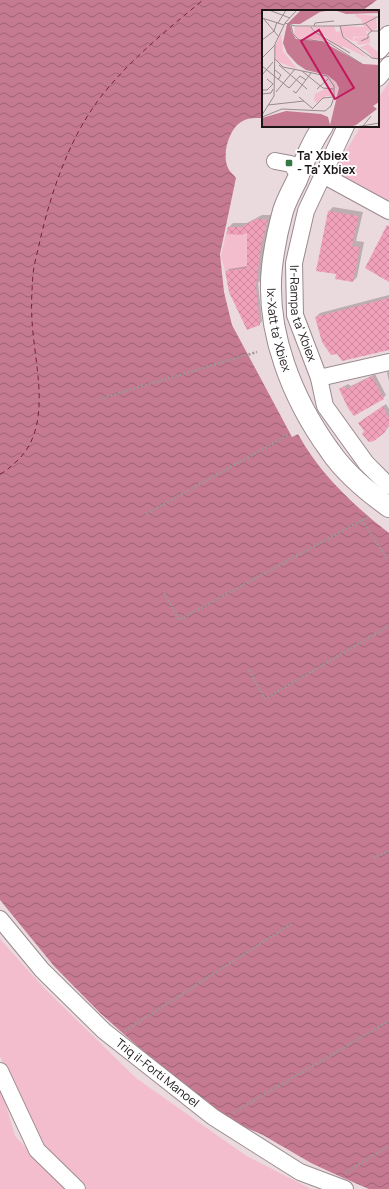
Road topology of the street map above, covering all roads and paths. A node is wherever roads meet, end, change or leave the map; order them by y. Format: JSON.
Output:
{"nodes":[{"id":1,"x":389,"y":36,"type":"edge"},
{"id":2,"x":379,"y":48,"type":"edge"},
{"id":3,"x":389,"y":65,"type":"edge"},
{"id":4,"x":379,"y":77,"type":"edge"},
{"id":5,"x":322,"y":127,"type":"edge"},
{"id":6,"x":346,"y":127,"type":"edge"},
{"id":7,"x":275,"y":161,"type":"dead end"},
{"id":8,"x":299,"y":175,"type":"junction"},
{"id":9,"x":323,"y":175,"type":"junction"},
{"id":10,"x":389,"y":211,"type":"edge"},
{"id":11,"x":257,"y":352,"type":"dead end"},
{"id":12,"x":389,"y":362,"type":"edge"},
{"id":13,"x":319,"y":378,"type":"junction"},
{"id":14,"x":99,"y":399,"type":"dead end"},
{"id":15,"x":290,"y":434,"type":"dead end"},
{"id":16,"x":389,"y":486,"type":"edge"},
{"id":17,"x":389,"y":507,"type":"edge"},
{"id":18,"x":146,"y":514,"type":"dead end"},
{"id":19,"x":368,"y":517,"type":"dead end"},
{"id":20,"x":362,"y":520,"type":"junction"},
{"id":21,"x":387,"y":559,"type":"dead end"},
{"id":22,"x":164,"y":593,"type":"dead end"},
{"id":23,"x":389,"y":626,"type":"edge"},
{"id":24,"x":249,"y":670,"type":"dead end"},
{"id":25,"x":389,"y":851,"type":"edge"},
{"id":26,"x":373,"y":858,"type":"dead end"},
{"id":27,"x":0,"y":919,"type":"edge"},
{"id":28,"x":291,"y":924,"type":"dead end"},
{"id":29,"x":389,"y":1021,"type":"edge"},
{"id":30,"x":118,"y":1035,"type":"dead end"},
{"id":31,"x":0,"y":1071,"type":"edge"},
{"id":32,"x":231,"y":1114,"type":"dead end"},
{"id":33,"x":389,"y":1146,"type":"edge"},
{"id":34,"x":342,"y":1183,"type":"edge"},
{"id":35,"x":77,"y":1189,"type":"edge"}],
"edges":[{"from":1,"to":2,"type":"main road"},
{"from":3,"to":4,"type":"street"},
{"from":5,"to":8,"type":"main road","name":"Ix-Xatt ta' Xbiex"},
{"from":6,"to":9,"type":"street","name":"Ir-Rampa ta' Xbiex"},
{"from":7,"to":8,"type":"street"},
{"from":8,"to":17,"type":"main road","name":"Ix-Xatt ta' Xbiex"},
{"from":9,"to":10,"type":"street"},
{"from":9,"to":13,"type":"street","name":"Ir-Rampa ta' Xbiex"},
{"from":11,"to":14,"type":"path"},
{"from":12,"to":13,"type":"street"},
{"from":13,"to":16,"type":"street","name":"Ir-Rampa ta' Xbiex"},
{"from":15,"to":18,"type":"path"},
{"from":19,"to":20,"type":"path"},
{"from":20,"to":21,"type":"path"},
{"from":20,"to":22,"type":"path"},
{"from":23,"to":24,"type":"path"},
{"from":25,"to":26,"type":"path"},
{"from":27,"to":34,"type":"street","name":"Triq il-Forti Manoel"},
{"from":28,"to":30,"type":"path"},
{"from":29,"to":32,"type":"path"},
{"from":31,"to":35,"type":"street"},
{"from":33,"to":34,"type":"path"}]}
